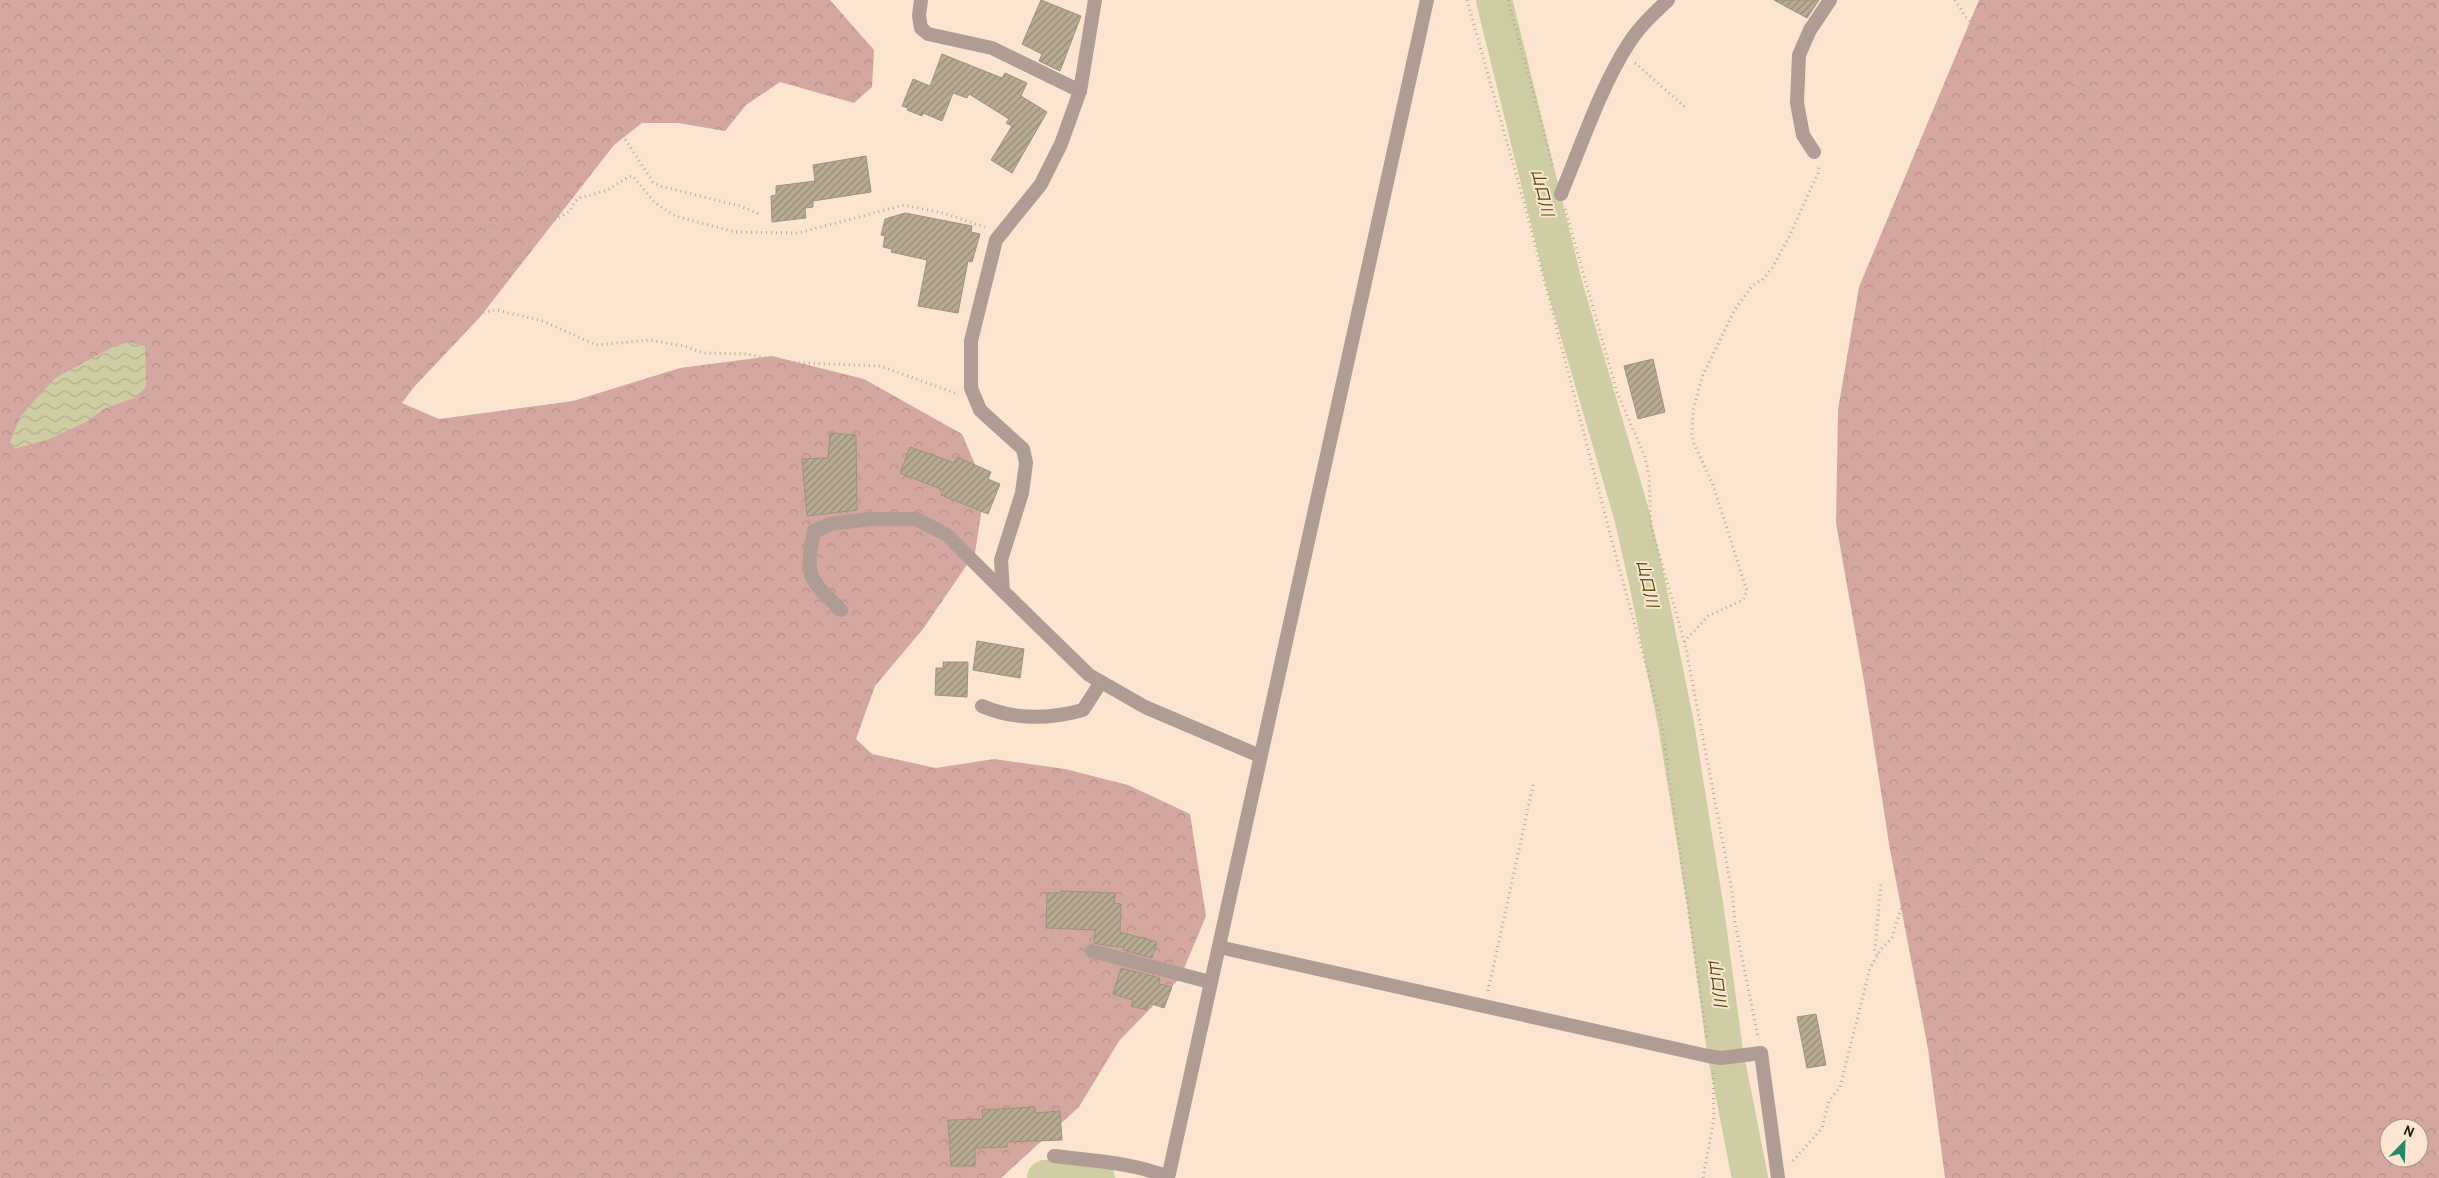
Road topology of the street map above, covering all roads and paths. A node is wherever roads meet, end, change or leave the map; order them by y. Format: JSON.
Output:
{"nodes":[{"id":1,"x":106,"y":0,"type":"edge"},
{"id":2,"x":921,"y":0,"type":"edge"},
{"id":3,"x":1095,"y":0,"type":"edge"},
{"id":4,"x":1426,"y":0,"type":"edge"},
{"id":5,"x":1467,"y":0,"type":"edge"},
{"id":6,"x":1508,"y":0,"type":"edge"},
{"id":7,"x":1668,"y":0,"type":"edge"},
{"id":8,"x":1830,"y":0,"type":"edge"},
{"id":9,"x":1955,"y":0,"type":"edge"},
{"id":10,"x":0,"y":51,"type":"edge"},
{"id":11,"x":1623,"y":53,"type":"junction"},
{"id":12,"x":2439,"y":68,"type":"edge"},
{"id":13,"x":1080,"y":91,"type":"junction"},
{"id":14,"x":1685,"y":107,"type":"dead end"},
{"id":15,"x":2439,"y":111,"type":"edge"},
{"id":16,"x":2343,"y":122,"type":"dead end"},
{"id":17,"x":17,"y":138,"type":"dead end"},
{"id":18,"x":1814,"y":152,"type":"joint"},
{"id":19,"x":2439,"y":173,"type":"edge"},
{"id":20,"x":1561,"y":194,"type":"junction"},
{"id":21,"x":759,"y":214,"type":"dead end"},
{"id":22,"x":1002,"y":232,"type":"junction"},
{"id":23,"x":976,"y":401,"type":"junction"},
{"id":24,"x":1003,"y":591,"type":"junction"},
{"id":25,"x":841,"y":610,"type":"dead end"},
{"id":26,"x":1684,"y":642,"type":"junction"},
{"id":27,"x":1101,"y":682,"type":"junction"},
{"id":28,"x":982,"y":706,"type":"dead end"},
{"id":29,"x":1260,"y":756,"type":"junction"},
{"id":30,"x":1534,"y":781,"type":"dead end"},
{"id":31,"x":1915,"y":819,"type":"dead end"},
{"id":32,"x":1881,"y":882,"type":"dead end"},
{"id":33,"x":1219,"y":947,"type":"junction"},
{"id":34,"x":1092,"y":951,"type":"dead end"},
{"id":35,"x":1878,"y":956,"type":"junction"},
{"id":36,"x":1210,"y":982,"type":"junction"},
{"id":37,"x":1484,"y":1006,"type":"junction"},
{"id":38,"x":1758,"y":1053,"type":"junction"},
{"id":39,"x":1714,"y":1057,"type":"junction"},
{"id":40,"x":1957,"y":1110,"type":"dead end"},
{"id":41,"x":929,"y":1119,"type":"dead end"},
{"id":42,"x":0,"y":1128,"type":"edge"},
{"id":43,"x":1054,"y":1156,"type":"dead end"},
{"id":44,"x":1778,"y":1176,"type":"edge"},
{"id":45,"x":585,"y":1178,"type":"edge"},
{"id":46,"x":674,"y":1178,"type":"edge"},
{"id":47,"x":1168,"y":1178,"type":"edge"},
{"id":48,"x":1703,"y":1178,"type":"edge"}],
"edges":[{"from":1,"to":21,"type":"path"},
{"from":2,"to":13,"type":"street"},
{"from":3,"to":13,"type":"street"},
{"from":4,"to":29,"type":"street"},
{"from":5,"to":39,"type":"path"},
{"from":6,"to":20,"type":"path"},
{"from":7,"to":11,"type":"street"},
{"from":8,"to":18,"type":"street"},
{"from":9,"to":40,"type":"path"},
{"from":10,"to":17,"type":"path"},
{"from":11,"to":14,"type":"path"},
{"from":11,"to":20,"type":"street"},
{"from":12,"to":16,"type":"path"},
{"from":13,"to":22,"type":"street"},
{"from":15,"to":19,"type":"path"},
{"from":18,"to":26,"type":"path"},
{"from":20,"to":26,"type":"path"},
{"from":22,"to":23,"type":"street"},
{"from":22,"to":23,"type":"path"},
{"from":23,"to":24,"type":"street"},
{"from":24,"to":25,"type":"street"},
{"from":24,"to":27,"type":"street"},
{"from":26,"to":38,"type":"path"},
{"from":27,"to":28,"type":"street"},
{"from":27,"to":29,"type":"street"},
{"from":29,"to":33,"type":"street"},
{"from":30,"to":37,"type":"path"},
{"from":31,"to":35,"type":"path"},
{"from":32,"to":35,"type":"path"},
{"from":33,"to":36,"type":"street"},
{"from":33,"to":37,"type":"street"},
{"from":34,"to":36,"type":"street"},
{"from":35,"to":44,"type":"path"},
{"from":36,"to":47,"type":"street"},
{"from":37,"to":39,"type":"street"},
{"from":38,"to":39,"type":"street"},
{"from":38,"to":44,"type":"street"},
{"from":39,"to":48,"type":"path"},
{"from":41,"to":46,"type":"path"},
{"from":42,"to":45,"type":"path"},
{"from":43,"to":47,"type":"street"}]}
